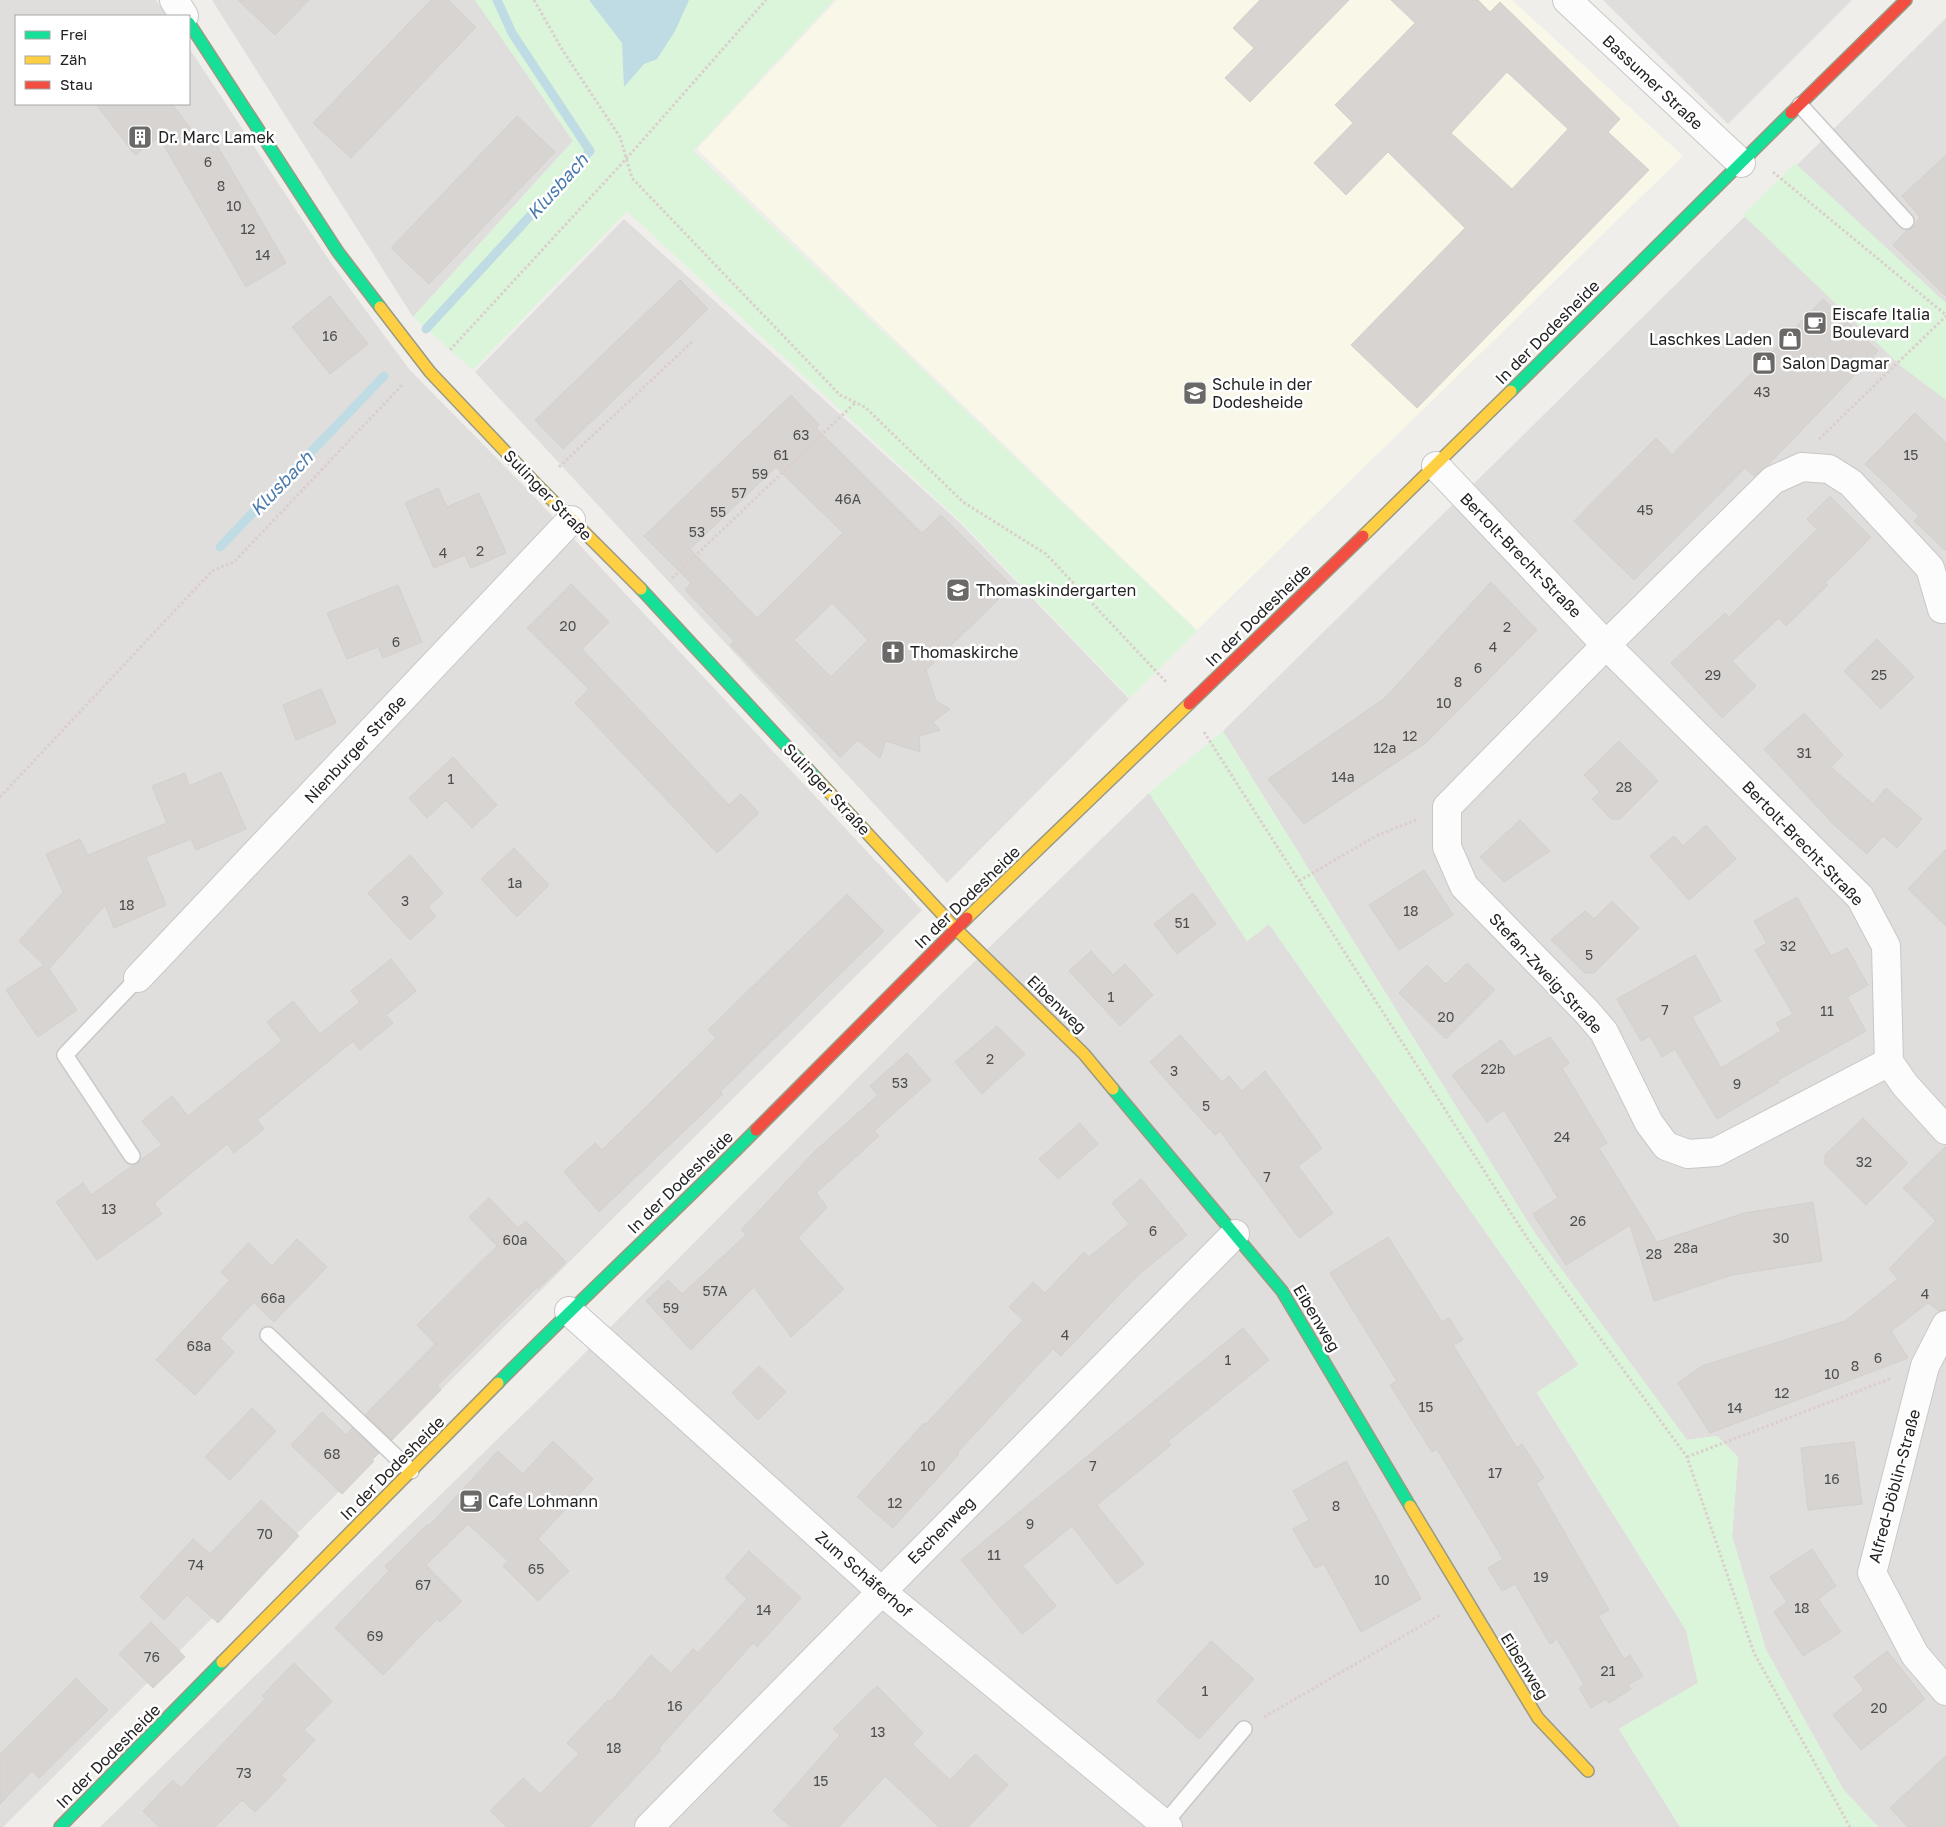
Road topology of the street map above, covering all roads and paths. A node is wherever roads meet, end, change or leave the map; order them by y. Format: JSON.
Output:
{"nodes":[{"id":1,"x":174,"y":0,"type":"edge"},
{"id":2,"x":534,"y":0,"type":"edge"},
{"id":3,"x":766,"y":0,"type":"edge"},
{"id":4,"x":1567,"y":0,"type":"edge"},
{"id":5,"x":1906,"y":0,"type":"edge"},
{"id":6,"x":183,"y":15,"type":"edge"},
{"id":7,"x":190,"y":25,"type":"edge"},
{"id":8,"x":1800,"y":105,"type":"junction"},
{"id":9,"x":626,"y":159,"type":"junction"},
{"id":10,"x":1741,"y":163,"type":"junction"},
{"id":11,"x":1906,"y":221,"type":"dead end"},
{"id":12,"x":1946,"y":315,"type":"edge"},
{"id":13,"x":694,"y":340,"type":"dead end"},
{"id":14,"x":430,"y":372,"type":"junction"},
{"id":15,"x":856,"y":402,"type":"junction"},
{"id":16,"x":1436,"y":466,"type":"junction"},
{"id":17,"x":1802,"y":468,"type":"junction"},
{"id":18,"x":538,"y":486,"type":"junction"},
{"id":19,"x":571,"y":520,"type":"junction"},
{"id":20,"x":650,"y":598,"type":"junction"},
{"id":21,"x":1942,"y":609,"type":"dead end"},
{"id":22,"x":1606,"y":644,"type":"junction"},
{"id":23,"x":1188,"y":706,"type":"junction"},
{"id":24,"x":0,"y":797,"type":"edge"},
{"id":25,"x":1447,"y":807,"type":"junction"},
{"id":26,"x":1300,"y":881,"type":"junction"},
{"id":27,"x":956,"y":929,"type":"junction"},
{"id":28,"x":138,"y":978,"type":"joint"},
{"id":29,"x":1889,"y":1062,"type":"junction"},
{"id":30,"x":1946,"y":1130,"type":"edge"},
{"id":31,"x":132,"y":1156,"type":"dead end"},
{"id":32,"x":1235,"y":1234,"type":"junction"},
{"id":33,"x":569,"y":1310,"type":"junction"},
{"id":34,"x":1946,"y":1325,"type":"edge"},
{"id":35,"x":268,"y":1335,"type":"dead end"},
{"id":36,"x":1925,"y":1366,"type":"junction"},
{"id":37,"x":1687,"y":1457,"type":"junction"},
{"id":38,"x":411,"y":1471,"type":"junction"},
{"id":39,"x":881,"y":1591,"type":"junction"},
{"id":40,"x":1466,"y":1600,"type":"junction"},
{"id":41,"x":1946,"y":1691,"type":"edge"},
{"id":42,"x":1244,"y":1729,"type":"joint"},
{"id":43,"x":1588,"y":1771,"type":"dead end"},
{"id":44,"x":1166,"y":1826,"type":"edge"},
{"id":45,"x":60,"y":1827,"type":"edge"},
{"id":46,"x":649,"y":1827,"type":"edge"},
{"id":47,"x":1850,"y":1827,"type":"edge"}],
"edges":[{"from":1,"to":6,"type":"street"},
{"from":2,"to":9,"type":"path"},
{"from":3,"to":9,"type":"path"},
{"from":4,"to":10,"type":"street","name":"Bassumer Straße"},
{"from":5,"to":8,"type":"street","name":"In der Dodesheide"},
{"from":7,"to":14,"type":"street","name":"Sulinger Straße"},
{"from":8,"to":10,"type":"street","name":"In der Dodesheide"},
{"from":8,"to":11,"type":"lane"},
{"from":9,"to":14,"type":"path"},
{"from":9,"to":15,"type":"path"},
{"from":10,"to":12,"type":"path"},
{"from":10,"to":16,"type":"street","name":"In der Dodesheide"},
{"from":12,"to":17,"type":"path"},
{"from":13,"to":18,"type":"path"},
{"from":14,"to":18,"type":"street","name":"Sulinger Straße"},
{"from":14,"to":24,"type":"path"},
{"from":15,"to":20,"type":"path"},
{"from":15,"to":23,"type":"path"},
{"from":16,"to":22,"type":"street","name":"Bertolt-Brecht-Straße"},
{"from":16,"to":23,"type":"street","name":"In der Dodesheide"},
{"from":17,"to":21,"type":"street"},
{"from":17,"to":22,"type":"street"},
{"from":18,"to":19,"type":"street","name":"Sulinger Straße"},
{"from":19,"to":20,"type":"street","name":"Sulinger Straße"},
{"from":19,"to":28,"type":"street","name":"Nienburger Straße"},
{"from":20,"to":27,"type":"street","name":"Sulinger Straße"},
{"from":22,"to":25,"type":"street"},
{"from":22,"to":29,"type":"street","name":"Bertolt-Brecht-Straße"},
{"from":23,"to":26,"type":"path"},
{"from":23,"to":27,"type":"street","name":"In der Dodesheide"},
{"from":25,"to":26,"type":"path"},
{"from":25,"to":29,"type":"street","name":"Stefan-Zweig-Straße"},
{"from":26,"to":37,"type":"path"},
{"from":27,"to":32,"type":"street","name":"Eibenweg"},
{"from":27,"to":33,"type":"street","name":"In der Dodesheide"},
{"from":28,"to":31,"type":"lane"},
{"from":29,"to":30,"type":"street"},
{"from":32,"to":39,"type":"street","name":"Eschenweg"},
{"from":32,"to":40,"type":"street","name":"Eibenweg"},
{"from":33,"to":38,"type":"street","name":"In der Dodesheide"},
{"from":33,"to":39,"type":"street","name":"Zum Schäferhof"},
{"from":34,"to":36,"type":"street","name":"Alfred-Döblin-Straße"},
{"from":35,"to":38,"type":"lane"},
{"from":36,"to":37,"type":"path"},
{"from":36,"to":41,"type":"street","name":"Alfred-Döblin-Straße"},
{"from":37,"to":47,"type":"path"},
{"from":38,"to":45,"type":"street","name":"In der Dodesheide"},
{"from":39,"to":44,"type":"street","name":"Zum Schäferhof"},
{"from":39,"to":46,"type":"street","name":"Eschenweg"},
{"from":40,"to":42,"type":"path"},
{"from":40,"to":43,"type":"street","name":"Eibenweg"},
{"from":42,"to":44,"type":"lane"}]}
